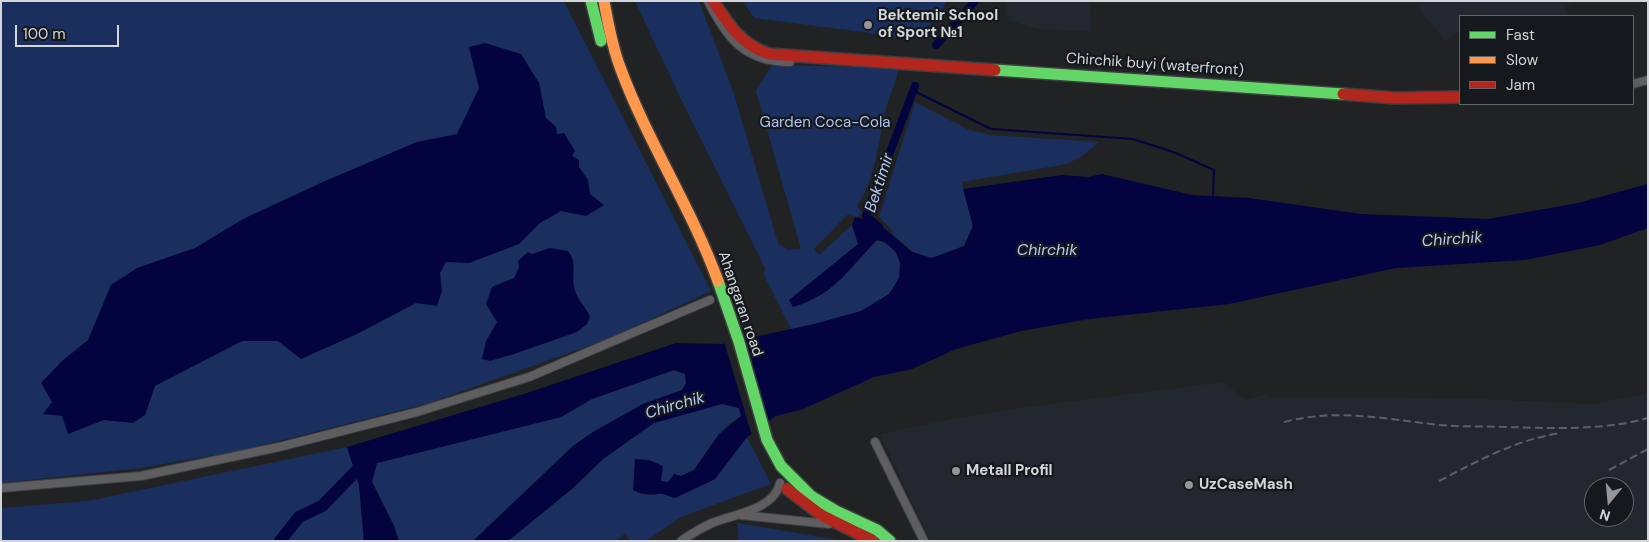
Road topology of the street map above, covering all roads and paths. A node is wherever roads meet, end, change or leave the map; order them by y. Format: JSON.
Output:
{"nodes":[{"id":1,"x":591,"y":1,"type":"edge"},
{"id":2,"x":604,"y":1,"type":"edge"},
{"id":3,"x":708,"y":1,"type":"edge"},
{"id":4,"x":713,"y":1,"type":"edge"},
{"id":5,"x":847,"y":61,"type":"junction"},
{"id":6,"x":1648,"y":80,"type":"edge"},
{"id":7,"x":1634,"y":84,"type":"edge"},
{"id":8,"x":1459,"y":97,"type":"edge"},
{"id":9,"x":710,"y":300,"type":"dead end"},
{"id":10,"x":731,"y":332,"type":"junction"},
{"id":11,"x":763,"y":441,"type":"junction"},
{"id":12,"x":875,"y":442,"type":"dead end"},
{"id":13,"x":780,"y":483,"type":"junction"},
{"id":14,"x":1,"y":488,"type":"edge"},
{"id":15,"x":739,"y":514,"type":"junction"},
{"id":16,"x":840,"y":526,"type":"junction"},
{"id":17,"x":681,"y":541,"type":"edge"},
{"id":18,"x":873,"y":541,"type":"edge"},
{"id":19,"x":890,"y":541,"type":"edge"},
{"id":20,"x":924,"y":541,"type":"edge"}],
"edges":[{"from":1,"to":10,"type":"main road","name":"Ahangaran road"},
{"from":2,"to":10,"type":"main road","name":"Ahangaran road"},
{"from":3,"to":5,"type":"street","name":"Chirchik buyi (waterfront)"},
{"from":4,"to":5,"type":"main road","name":"Chirchik buyi (waterfront)"},
{"from":5,"to":8,"type":"main road","name":"Chirchik buyi (waterfront)"},
{"from":6,"to":7,"type":"street"},
{"from":9,"to":14,"type":"street"},
{"from":10,"to":11,"type":"main road","name":"Ahangaran road"},
{"from":11,"to":13,"type":"main road","name":"Ahangaran road"},
{"from":11,"to":19,"type":"main road","name":"Ahangaran road"},
{"from":12,"to":20,"type":"street"},
{"from":13,"to":15,"type":"street"},
{"from":13,"to":16,"type":"main road","name":"Ahangaran road"},
{"from":15,"to":16,"type":"street"},
{"from":15,"to":17,"type":"street"},
{"from":16,"to":18,"type":"main road","name":"Ahangaran road"}]}
